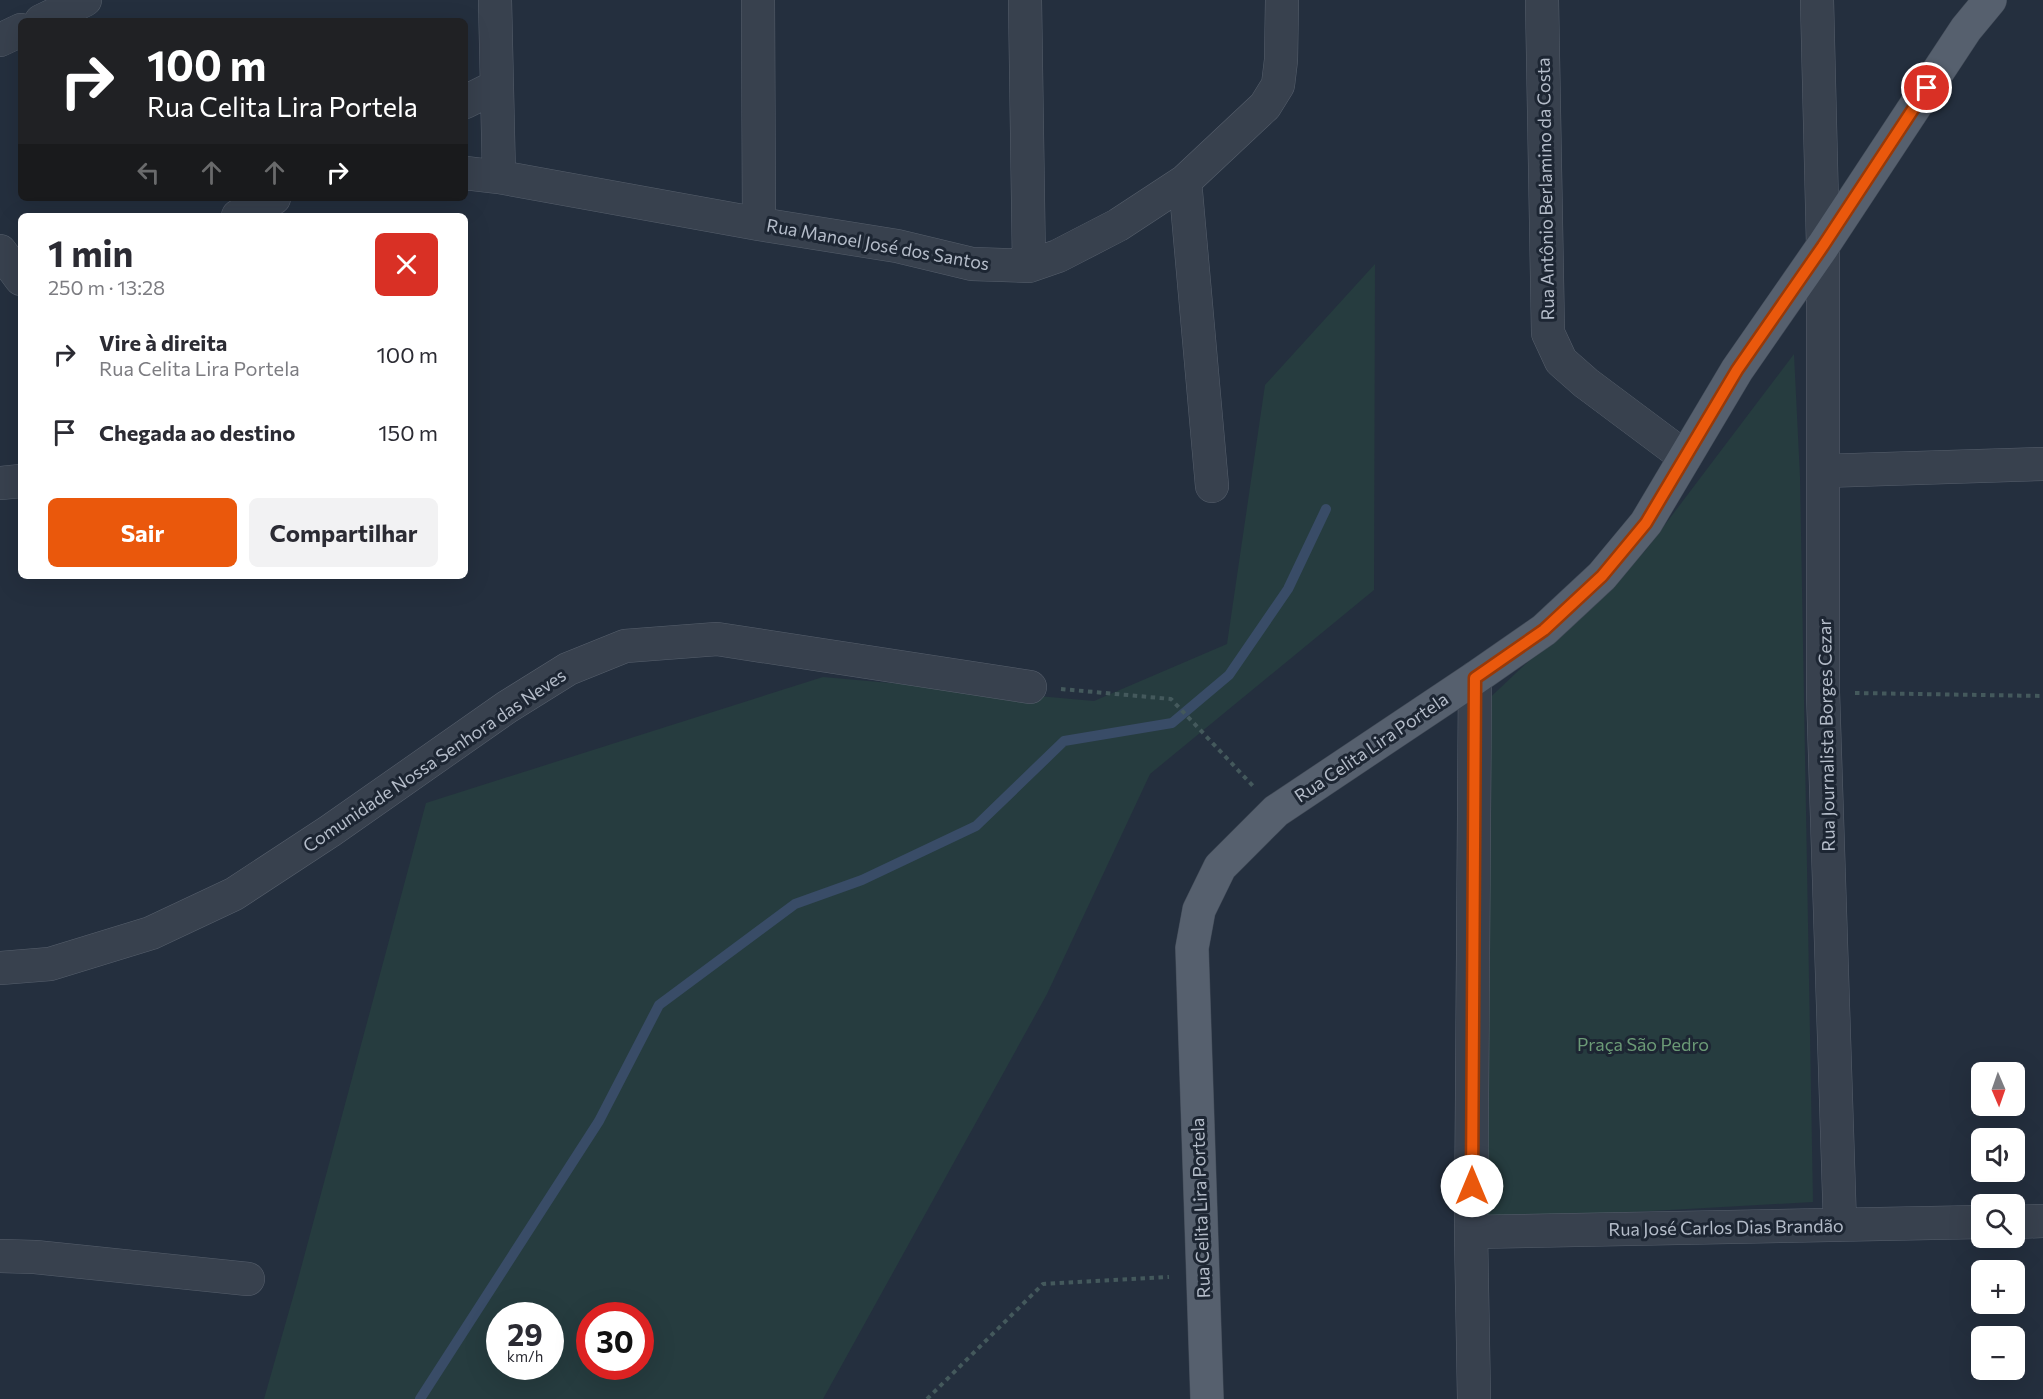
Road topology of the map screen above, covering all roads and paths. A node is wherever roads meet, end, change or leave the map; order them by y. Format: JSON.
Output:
{"nodes":[{"id":1,"x":85,"y":0,"type":"edge"},
{"id":2,"x":495,"y":0,"type":"edge"},
{"id":3,"x":758,"y":0,"type":"edge"},
{"id":4,"x":1024,"y":0,"type":"edge"},
{"id":5,"x":1282,"y":0,"type":"edge"},
{"id":6,"x":1542,"y":0,"type":"edge"},
{"id":7,"x":1817,"y":0,"type":"edge"},
{"id":8,"x":1990,"y":0,"type":"edge"},
{"id":9,"x":46,"y":18,"type":"edge"},
{"id":10,"x":18,"y":31,"type":"edge"},
{"id":11,"x":0,"y":40,"type":"edge"},
{"id":12,"x":497,"y":86,"type":"junction"},
{"id":13,"x":468,"y":100,"type":"edge"},
{"id":14,"x":468,"y":173,"type":"edge"},
{"id":15,"x":500,"y":177,"type":"junction"},
{"id":16,"x":1185,"y":181,"type":"junction"},
{"id":17,"x":269,"y":201,"type":"edge"},
{"id":18,"x":244,"y":213,"type":"edge"},
{"id":19,"x":759,"y":224,"type":"junction"},
{"id":20,"x":1823,"y":246,"type":"junction"},
{"id":21,"x":0,"y":250,"type":"edge"},
{"id":22,"x":1029,"y":266,"type":"junction"},
{"id":23,"x":18,"y":275,"type":"edge"},
{"id":24,"x":1685,"y":457,"type":"junction"},
{"id":25,"x":2043,"y":464,"type":"edge"},
{"id":26,"x":1823,"y":471,"type":"junction"},
{"id":27,"x":18,"y":481,"type":"edge"},
{"id":28,"x":0,"y":483,"type":"edge"},
{"id":29,"x":1212,"y":486,"type":"dead end"},
{"id":30,"x":1475,"y":678,"type":"junction"},
{"id":31,"x":1030,"y":687,"type":"joint"},
{"id":32,"x":1823,"y":692,"type":"junction"},
{"id":33,"x":2043,"y":696,"type":"edge"},
{"id":34,"x":1276,"y":811,"type":"junction"},
{"id":35,"x":0,"y":968,"type":"edge"},
{"id":36,"x":2043,"y":1221,"type":"edge"},
{"id":37,"x":1971,"y":1222,"type":"edge"},
{"id":38,"x":2025,"y":1222,"type":"edge"},
{"id":39,"x":1840,"y":1225,"type":"junction"},
{"id":40,"x":1471,"y":1232,"type":"junction"},
{"id":41,"x":0,"y":1256,"type":"edge"},
{"id":42,"x":1202,"y":1276,"type":"junction"},
{"id":43,"x":248,"y":1279,"type":"dead end"},
{"id":44,"x":927,"y":1399,"type":"edge"},
{"id":45,"x":1207,"y":1399,"type":"edge"},
{"id":46,"x":1474,"y":1399,"type":"edge"}],
"edges":[{"from":1,"to":9,"type":"street"},
{"from":2,"to":12,"type":"street"},
{"from":3,"to":19,"type":"street"},
{"from":4,"to":22,"type":"street"},
{"from":5,"to":16,"type":"street","name":"Rua Manoel José dos Santos"},
{"from":6,"to":24,"type":"street","name":"Rua Antônio Berlamino da Costa"},
{"from":7,"to":20,"type":"street"},
{"from":8,"to":20,"type":"main road","name":"Rua Celita Lira Portela"},
{"from":10,"to":11,"type":"street"},
{"from":12,"to":13,"type":"street"},
{"from":12,"to":15,"type":"street"},
{"from":14,"to":15,"type":"street","name":"Rua Manoel José dos Santos"},
{"from":15,"to":19,"type":"street","name":"Rua Manoel José dos Santos"},
{"from":16,"to":22,"type":"street","name":"Rua Manoel José dos Santos"},
{"from":16,"to":29,"type":"street"},
{"from":17,"to":18,"type":"street"},
{"from":19,"to":22,"type":"street","name":"Rua Manoel José dos Santos"},
{"from":20,"to":24,"type":"main road","name":"Rua Celita Lira Portela"},
{"from":20,"to":26,"type":"street","name":"Rua Journalista Borges Cezar"},
{"from":21,"to":23,"type":"street"},
{"from":24,"to":30,"type":"main road","name":"Rua Celita Lira Portela"},
{"from":25,"to":26,"type":"street"},
{"from":26,"to":32,"type":"street","name":"Rua Journalista Borges Cezar"},
{"from":27,"to":28,"type":"street"},
{"from":30,"to":34,"type":"main road","name":"Rua Celita Lira Portela"},
{"from":30,"to":40,"type":"street"},
{"from":31,"to":34,"type":"path"},
{"from":31,"to":35,"type":"street","name":"Comunidade Nossa Senhora das Neves"},
{"from":32,"to":33,"type":"path"},
{"from":32,"to":39,"type":"street","name":"Rua Journalista Borges Cezar"},
{"from":34,"to":42,"type":"main road","name":"Rua Celita Lira Portela"},
{"from":36,"to":38,"type":"street"},
{"from":37,"to":39,"type":"street","name":"Rua José Carlos Dias Brandão"},
{"from":39,"to":40,"type":"street","name":"Rua José Carlos Dias Brandão"},
{"from":40,"to":46,"type":"street"},
{"from":41,"to":43,"type":"street"},
{"from":42,"to":44,"type":"path"},
{"from":42,"to":45,"type":"main road","name":"Rua Celita Lira Portela"}]}
